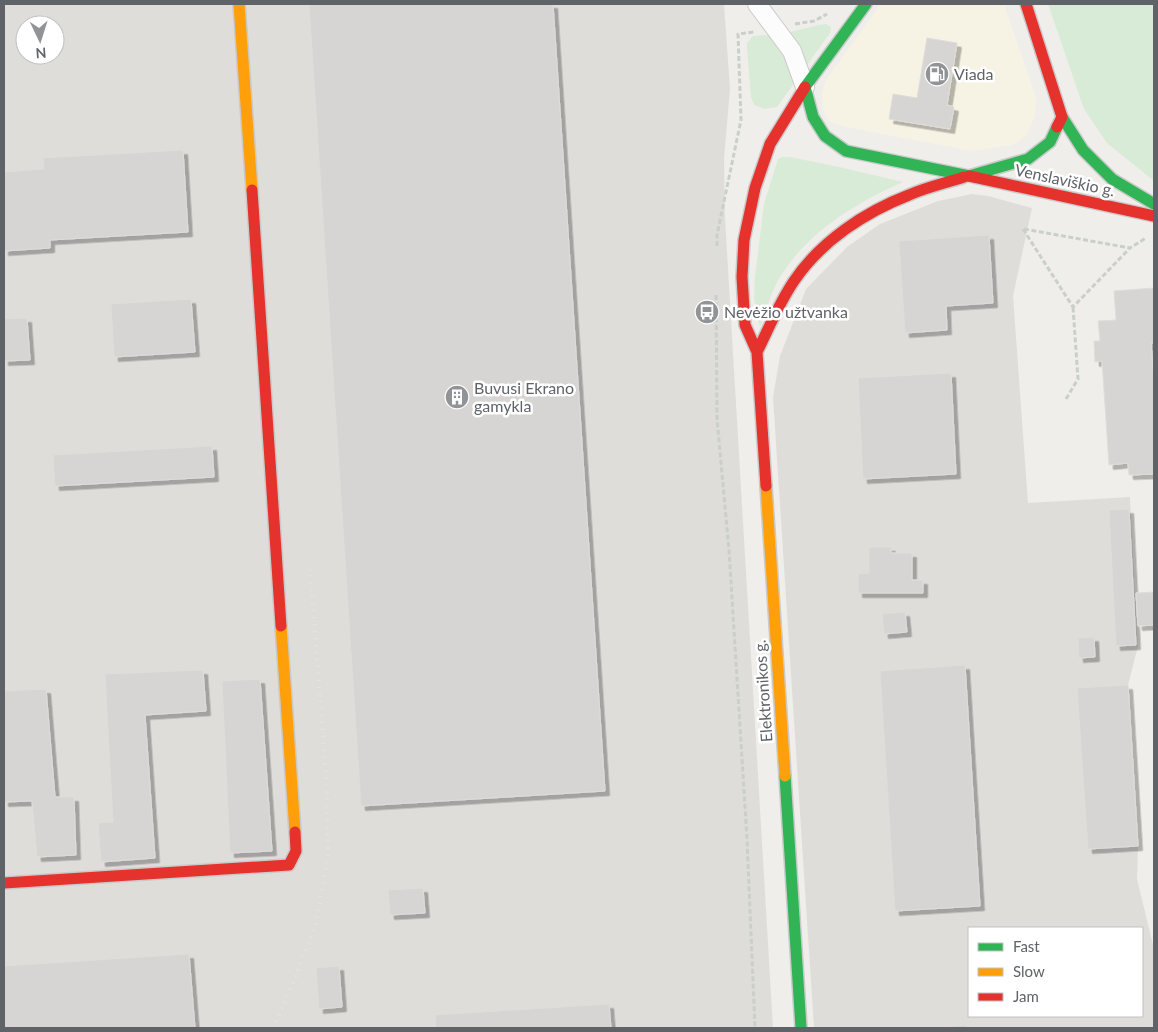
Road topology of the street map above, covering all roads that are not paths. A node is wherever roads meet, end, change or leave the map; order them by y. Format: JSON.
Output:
{"nodes":[{"id":1,"x":239,"y":4,"type":"edge"},
{"id":2,"x":757,"y":4,"type":"edge"},
{"id":3,"x":866,"y":4,"type":"edge"},
{"id":4,"x":1026,"y":4,"type":"edge"},
{"id":5,"x":805,"y":88,"type":"junction"},
{"id":6,"x":1062,"y":117,"type":"junction"},
{"id":7,"x":968,"y":176,"type":"junction"},
{"id":8,"x":1154,"y":204,"type":"edge"},
{"id":9,"x":1154,"y":216,"type":"edge"},
{"id":10,"x":757,"y":352,"type":"junction"},
{"id":11,"x":4,"y":883,"type":"edge"},
{"id":12,"x":801,"y":1028,"type":"edge"}],
"edges":[{"from":1,"to":11,"type":"main road"},
{"from":2,"to":5,"type":"street"},
{"from":3,"to":5,"type":"main road","name":"Elektronikos g."},
{"from":4,"to":6,"type":"main road","name":"Venslaviškio g."},
{"from":5,"to":7,"type":"main road","name":"Venslaviškio g."},
{"from":5,"to":10,"type":"main road","name":"Elektronikos g."},
{"from":6,"to":7,"type":"main road"},
{"from":6,"to":8,"type":"main road","name":"Venslaviškio g."},
{"from":7,"to":9,"type":"main road","name":"Venslaviškio g."},
{"from":7,"to":10,"type":"main road"},
{"from":10,"to":12,"type":"main road","name":"Elektronikos g."}]}
